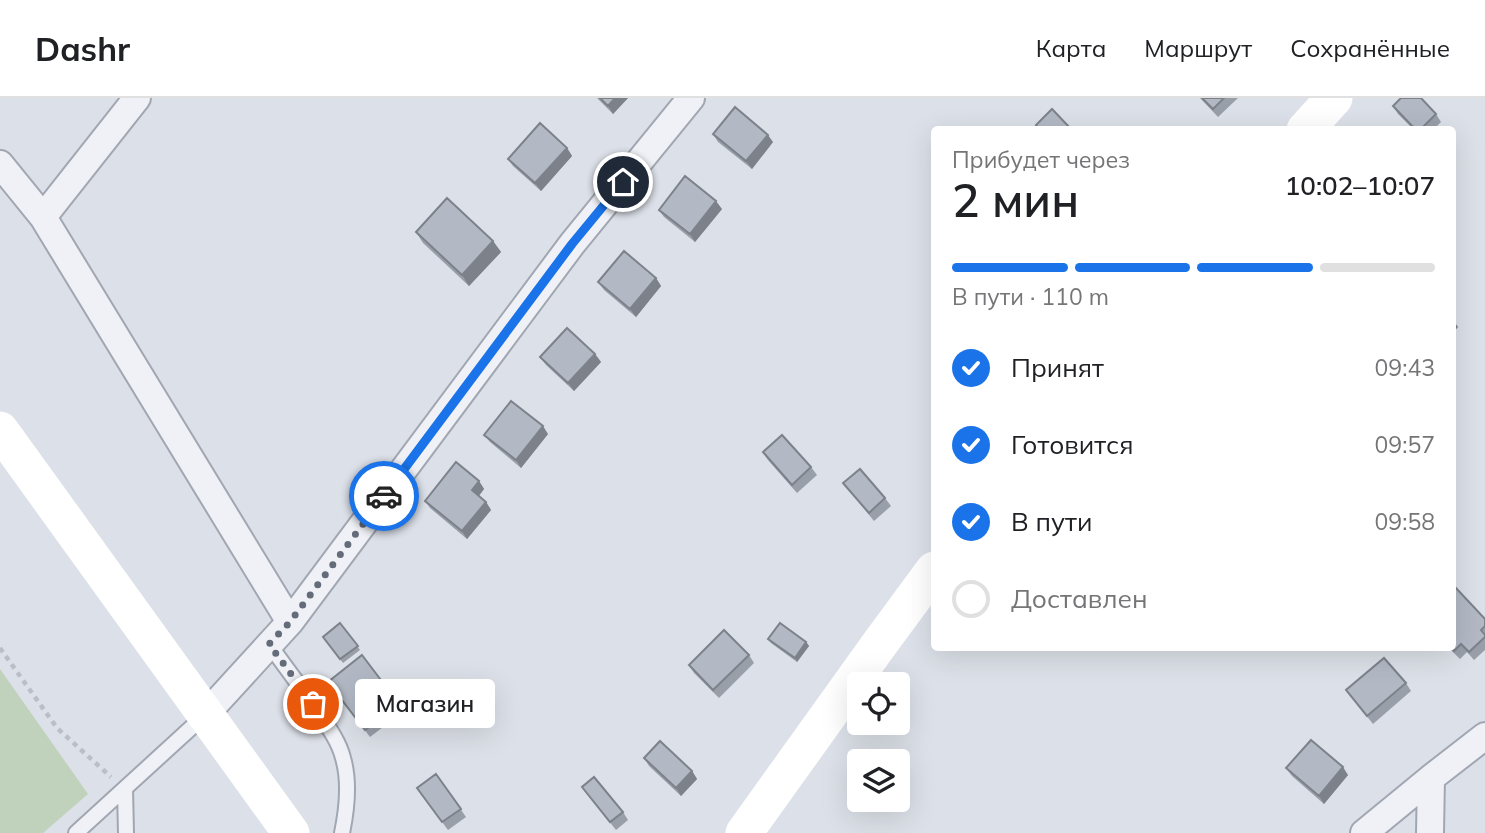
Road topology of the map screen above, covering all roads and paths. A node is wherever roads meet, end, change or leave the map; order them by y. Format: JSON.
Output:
{"nodes":[{"id":1,"x":137,"y":98,"type":"edge"},
{"id":2,"x":691,"y":98,"type":"edge"},
{"id":3,"x":1334,"y":98,"type":"edge"},
{"id":4,"x":1309,"y":126,"type":"edge"},
{"id":5,"x":0,"y":164,"type":"edge"},
{"id":6,"x":43,"y":217,"type":"junction"},
{"id":7,"x":0,"y":430,"type":"edge"},
{"id":8,"x":931,"y":574,"type":"edge"},
{"id":9,"x":290,"y":622,"type":"junction"},
{"id":10,"x":269,"y":644,"type":"junction"},
{"id":11,"x":0,"y":648,"type":"edge"},
{"id":12,"x":205,"y":715,"type":"junction"},
{"id":13,"x":1485,"y":736,"type":"edge"},
{"id":14,"x":1431,"y":778,"type":"junction"},
{"id":15,"x":125,"y":789,"type":"junction"},
{"id":16,"x":76,"y":833,"type":"edge"},
{"id":17,"x":126,"y":833,"type":"edge"},
{"id":18,"x":291,"y":833,"type":"edge"},
{"id":19,"x":342,"y":833,"type":"edge"},
{"id":20,"x":744,"y":833,"type":"edge"},
{"id":21,"x":1364,"y":833,"type":"edge"},
{"id":22,"x":1430,"y":833,"type":"edge"}],
"edges":[{"from":1,"to":6,"type":"street"},
{"from":2,"to":9,"type":"street"},
{"from":3,"to":4,"type":"main road"},
{"from":5,"to":6,"type":"street"},
{"from":6,"to":9,"type":"street"},
{"from":7,"to":12,"type":"main road"},
{"from":8,"to":20,"type":"main road"},
{"from":9,"to":10,"type":"street"},
{"from":10,"to":12,"type":"street"},
{"from":10,"to":19,"type":"lane"},
{"from":11,"to":15,"type":"path"},
{"from":12,"to":15,"type":"lane"},
{"from":12,"to":18,"type":"main road"},
{"from":13,"to":14,"type":"street"},
{"from":14,"to":21,"type":"street"},
{"from":14,"to":22,"type":"street"},
{"from":15,"to":16,"type":"lane"},
{"from":15,"to":17,"type":"lane"}]}
